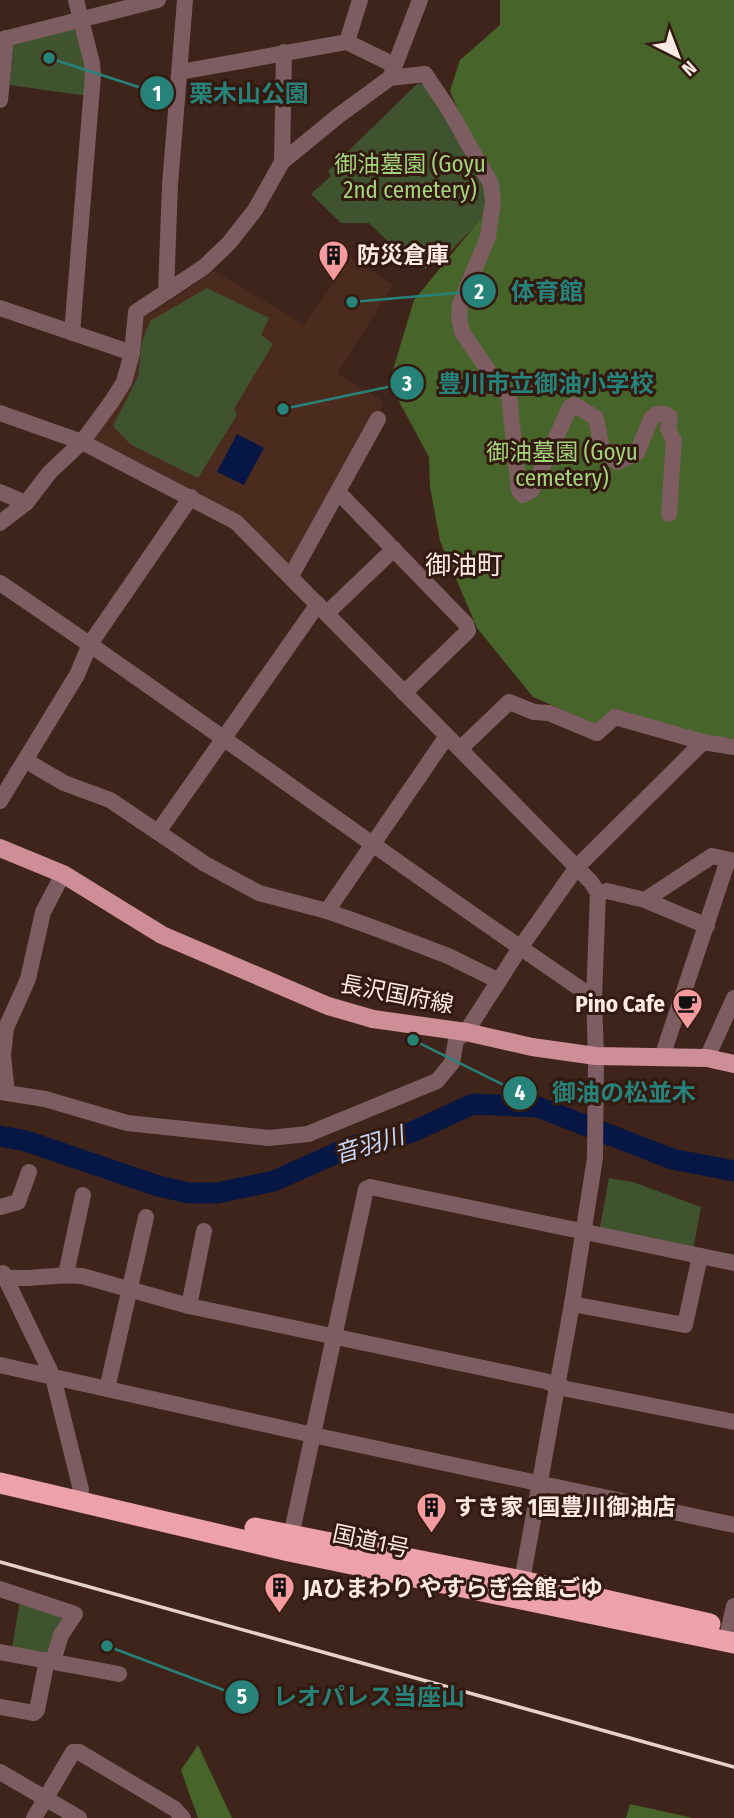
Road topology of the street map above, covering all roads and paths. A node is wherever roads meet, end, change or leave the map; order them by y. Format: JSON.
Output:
{"nodes":[{"id":1,"x":76,"y":0,"type":"edge"},
{"id":2,"x":158,"y":0,"type":"edge"},
{"id":3,"x":185,"y":0,"type":"edge"},
{"id":4,"x":360,"y":0,"type":"edge"},
{"id":5,"x":420,"y":0,"type":"edge"},
{"id":6,"x":80,"y":19,"type":"junction"},
{"id":7,"x":3,"y":39,"type":"edge"},
{"id":8,"x":347,"y":42,"type":"junction"},
{"id":9,"x":284,"y":52,"type":"junction"},
{"id":10,"x":180,"y":72,"type":"junction"},
{"id":11,"x":392,"y":72,"type":"junction"},
{"id":12,"x":0,"y":100,"type":"edge"},
{"id":13,"x":282,"y":162,"type":"junction"},
{"id":14,"x":166,"y":292,"type":"junction"},
{"id":15,"x":0,"y":307,"type":"edge"},
{"id":16,"x":72,"y":333,"type":"junction"},
{"id":17,"x":132,"y":353,"type":"junction"},
{"id":18,"x":0,"y":413,"type":"edge"},
{"id":19,"x":378,"y":419,"type":"dead end"},
{"id":20,"x":82,"y":442,"type":"junction"},
{"id":21,"x":0,"y":492,"type":"edge"},
{"id":22,"x":339,"y":493,"type":"junction"},
{"id":23,"x":191,"y":498,"type":"junction"},
{"id":24,"x":26,"y":503,"type":"junction"},
{"id":25,"x":669,"y":514,"type":"dead end"},
{"id":26,"x":0,"y":523,"type":"edge"},
{"id":27,"x":394,"y":549,"type":"junction"},
{"id":28,"x":291,"y":576,"type":"junction"},
{"id":29,"x":0,"y":583,"type":"edge"},
{"id":30,"x":323,"y":609,"type":"junction"},
{"id":31,"x":90,"y":644,"type":"junction"},
{"id":32,"x":404,"y":693,"type":"junction"},
{"id":33,"x":447,"y":736,"type":"junction"},
{"id":34,"x":224,"y":737,"type":"junction"},
{"id":35,"x":703,"y":741,"type":"junction"},
{"id":36,"x":734,"y":747,"type":"edge"},
{"id":37,"x":460,"y":750,"type":"junction"},
{"id":38,"x":25,"y":760,"type":"junction"},
{"id":39,"x":0,"y":801,"type":"edge"},
{"id":40,"x":158,"y":832,"type":"junction"},
{"id":41,"x":373,"y":843,"type":"junction"},
{"id":42,"x":0,"y":848,"type":"edge"},
{"id":43,"x":731,"y":860,"type":"edge"},
{"id":44,"x":577,"y":867,"type":"junction"},
{"id":45,"x":63,"y":874,"type":"junction"},
{"id":46,"x":598,"y":893,"type":"junction"},
{"id":47,"x":645,"y":900,"type":"junction"},
{"id":48,"x":327,"y":911,"type":"junction"},
{"id":49,"x":707,"y":926,"type":"junction"},
{"id":50,"x":520,"y":948,"type":"junction"},
{"id":51,"x":499,"y":981,"type":"junction"},
{"id":52,"x":594,"y":998,"type":"junction"},
{"id":53,"x":733,"y":1001,"type":"edge"},
{"id":54,"x":466,"y":1032,"type":"junction"},
{"id":55,"x":2,"y":1055,"type":"edge"},
{"id":56,"x":596,"y":1056,"type":"junction"},
{"id":57,"x":663,"y":1057,"type":"junction"},
{"id":58,"x":707,"y":1058,"type":"junction"},
{"id":59,"x":734,"y":1064,"type":"edge"},
{"id":60,"x":3,"y":1093,"type":"edge"},
{"id":61,"x":29,"y":1172,"type":"dead end"},
{"id":62,"x":83,"y":1195,"type":"dead end"},
{"id":63,"x":0,"y":1207,"type":"edge"},
{"id":64,"x":146,"y":1217,"type":"dead end"},
{"id":65,"x":204,"y":1231,"type":"dead end"},
{"id":66,"x":584,"y":1233,"type":"junction"},
{"id":67,"x":700,"y":1256,"type":"junction"},
{"id":68,"x":734,"y":1263,"type":"edge"},
{"id":69,"x":1,"y":1274,"type":"edge"},
{"id":70,"x":66,"y":1274,"type":"junction"},
{"id":71,"x":130,"y":1291,"type":"junction"},
{"id":72,"x":572,"y":1304,"type":"junction"},
{"id":73,"x":189,"y":1306,"type":"junction"},
{"id":74,"x":333,"y":1337,"type":"junction"},
{"id":75,"x":0,"y":1365,"type":"edge"},
{"id":76,"x":53,"y":1377,"type":"junction"},
{"id":77,"x":556,"y":1385,"type":"junction"},
{"id":78,"x":107,"y":1389,"type":"junction"},
{"id":79,"x":734,"y":1422,"type":"edge"},
{"id":80,"x":313,"y":1435,"type":"junction"},
{"id":81,"x":0,"y":1471,"type":"edge"},
{"id":82,"x":0,"y":1483,"type":"edge"},
{"id":83,"x":538,"y":1483,"type":"junction"},
{"id":84,"x":81,"y":1490,"type":"junction"},
{"id":85,"x":734,"y":1525,"type":"edge"},
{"id":86,"x":291,"y":1536,"type":"junction"},
{"id":87,"x":0,"y":1590,"type":"edge"},
{"id":88,"x":520,"y":1590,"type":"junction"},
{"id":89,"x":734,"y":1606,"type":"edge"},
{"id":90,"x":732,"y":1634,"type":"edge"},
{"id":91,"x":0,"y":1652,"type":"edge"},
{"id":92,"x":50,"y":1660,"type":"junction"},
{"id":93,"x":119,"y":1674,"type":"dead end"},
{"id":94,"x":0,"y":1707,"type":"edge"},
{"id":95,"x":0,"y":1772,"type":"edge"},
{"id":96,"x":46,"y":1799,"type":"junction"},
{"id":97,"x":34,"y":1818,"type":"edge"},
{"id":98,"x":79,"y":1818,"type":"edge"},
{"id":99,"x":183,"y":1818,"type":"edge"}],
"edges":[{"from":1,"to":6,"type":"street"},
{"from":2,"to":6,"type":"street"},
{"from":3,"to":10,"type":"street"},
{"from":4,"to":8,"type":"street"},
{"from":5,"to":11,"type":"street"},
{"from":6,"to":7,"type":"street"},
{"from":6,"to":16,"type":"street"},
{"from":7,"to":12,"type":"street"},
{"from":8,"to":9,"type":"street"},
{"from":8,"to":11,"type":"street"},
{"from":9,"to":10,"type":"street"},
{"from":9,"to":13,"type":"street"},
{"from":10,"to":14,"type":"street"},
{"from":11,"to":13,"type":"street"},
{"from":11,"to":25,"type":"street"},
{"from":13,"to":14,"type":"street"},
{"from":14,"to":17,"type":"street"},
{"from":15,"to":16,"type":"street"},
{"from":16,"to":17,"type":"street"},
{"from":17,"to":20,"type":"street"},
{"from":18,"to":20,"type":"street"},
{"from":19,"to":22,"type":"street"},
{"from":20,"to":23,"type":"street"},
{"from":20,"to":24,"type":"street"},
{"from":21,"to":24,"type":"street"},
{"from":22,"to":27,"type":"street"},
{"from":22,"to":28,"type":"street"},
{"from":23,"to":28,"type":"street"},
{"from":23,"to":31,"type":"street"},
{"from":24,"to":26,"type":"street"},
{"from":27,"to":30,"type":"street"},
{"from":27,"to":32,"type":"street"},
{"from":28,"to":30,"type":"street"},
{"from":29,"to":31,"type":"street"},
{"from":30,"to":32,"type":"street"},
{"from":30,"to":34,"type":"street"},
{"from":31,"to":34,"type":"street"},
{"from":31,"to":38,"type":"street"},
{"from":32,"to":33,"type":"street"},
{"from":33,"to":37,"type":"street"},
{"from":33,"to":41,"type":"street"},
{"from":34,"to":40,"type":"street"},
{"from":34,"to":41,"type":"street"},
{"from":35,"to":36,"type":"street"},
{"from":35,"to":37,"type":"street"},
{"from":35,"to":44,"type":"street"},
{"from":37,"to":44,"type":"street"},
{"from":38,"to":39,"type":"street"},
{"from":38,"to":40,"type":"street"},
{"from":40,"to":48,"type":"street"},
{"from":41,"to":48,"type":"street"},
{"from":41,"to":50,"type":"street"},
{"from":42,"to":45,"type":"main road","name":"長沢国府線"},
{"from":43,"to":47,"type":"street"},
{"from":43,"to":49,"type":"street"},
{"from":44,"to":46,"type":"street"},
{"from":44,"to":50,"type":"street"},
{"from":45,"to":54,"type":"main road","name":"長沢国府線"},
{"from":45,"to":55,"type":"street"},
{"from":46,"to":47,"type":"street"},
{"from":46,"to":52,"type":"street"},
{"from":47,"to":49,"type":"street"},
{"from":48,"to":51,"type":"street"},
{"from":49,"to":57,"type":"street"},
{"from":50,"to":51,"type":"street"},
{"from":50,"to":52,"type":"street"},
{"from":51,"to":54,"type":"street"},
{"from":52,"to":56,"type":"street"},
{"from":53,"to":58,"type":"street"},
{"from":54,"to":56,"type":"main road","name":"長沢国府線"},
{"from":54,"to":60,"type":"street"},
{"from":55,"to":60,"type":"street"},
{"from":56,"to":57,"type":"main road","name":"長沢国府線"},
{"from":56,"to":66,"type":"street"},
{"from":57,"to":58,"type":"main road","name":"長沢国府線"},
{"from":58,"to":59,"type":"main road","name":"長沢国府線"},
{"from":61,"to":63,"type":"street"},
{"from":62,"to":70,"type":"street"},
{"from":64,"to":71,"type":"street"},
{"from":65,"to":73,"type":"street"},
{"from":66,"to":67,"type":"street"},
{"from":66,"to":72,"type":"street"},
{"from":66,"to":74,"type":"street"},
{"from":67,"to":68,"type":"street"},
{"from":67,"to":72,"type":"street"},
{"from":69,"to":70,"type":"street"},
{"from":69,"to":76,"type":"street"},
{"from":70,"to":71,"type":"street"},
{"from":71,"to":73,"type":"street"},
{"from":71,"to":78,"type":"street"},
{"from":72,"to":77,"type":"street"},
{"from":73,"to":74,"type":"street"},
{"from":74,"to":77,"type":"street"},
{"from":74,"to":80,"type":"street"},
{"from":75,"to":76,"type":"street"},
{"from":76,"to":78,"type":"street"},
{"from":76,"to":84,"type":"street"},
{"from":77,"to":79,"type":"street"},
{"from":77,"to":83,"type":"street"},
{"from":78,"to":80,"type":"street"},
{"from":80,"to":83,"type":"street"},
{"from":80,"to":86,"type":"street"},
{"from":81,"to":84,"type":"highway","name":"国道1号"},
{"from":82,"to":88,"type":"highway","name":"国道1号"},
{"from":83,"to":85,"type":"street"},
{"from":83,"to":88,"type":"street"},
{"from":84,"to":86,"type":"highway","name":"国道1号"},
{"from":86,"to":88,"type":"highway","name":"国道1号"},
{"from":87,"to":92,"type":"street"},
{"from":88,"to":90,"type":"highway","name":"国道1号"},
{"from":89,"to":90,"type":"street"},
{"from":91,"to":92,"type":"street"},
{"from":92,"to":93,"type":"street"},
{"from":92,"to":94,"type":"street"},
{"from":95,"to":96,"type":"street"},
{"from":96,"to":97,"type":"street"},
{"from":96,"to":98,"type":"street"},
{"from":96,"to":99,"type":"street"}]}
